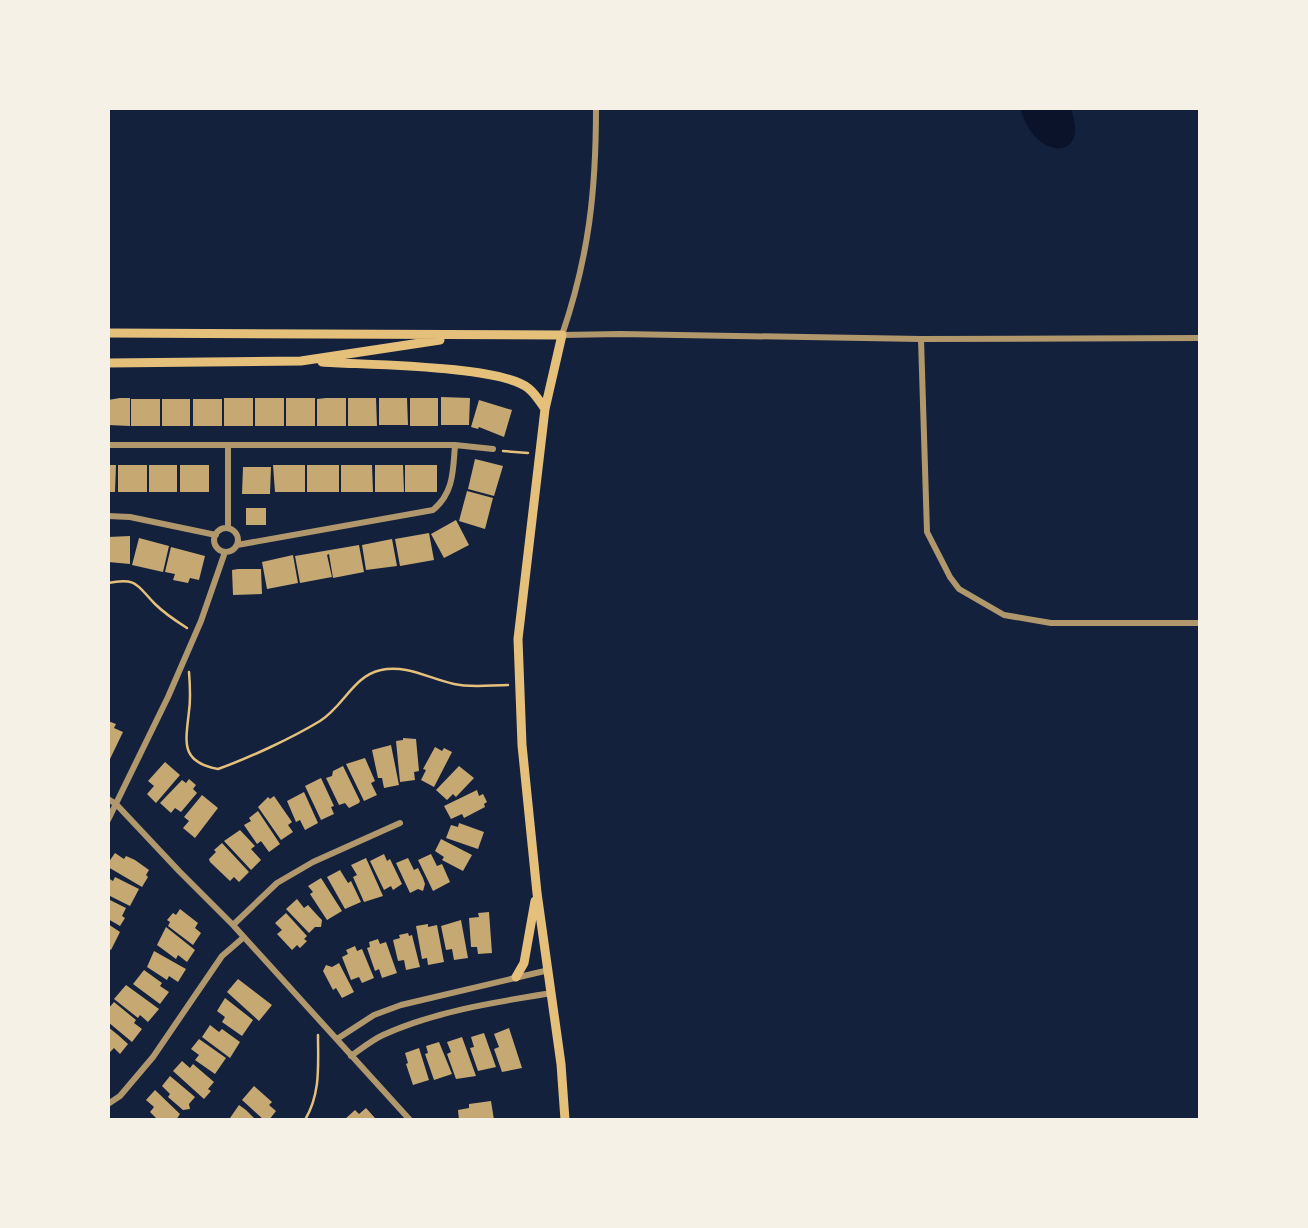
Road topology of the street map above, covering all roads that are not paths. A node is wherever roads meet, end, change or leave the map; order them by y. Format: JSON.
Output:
{"nodes":[{"id":1,"x":596,"y":108,"type":"edge"},
{"id":2,"x":108,"y":333,"type":"edge"},
{"id":3,"x":562,"y":335,"type":"junction"},
{"id":4,"x":463,"y":336,"type":"junction"},
{"id":5,"x":1199,"y":338,"type":"edge"},
{"id":6,"x":921,"y":339,"type":"junction"},
{"id":7,"x":301,"y":361,"type":"junction"},
{"id":8,"x":108,"y":363,"type":"edge"},
{"id":9,"x":545,"y":409,"type":"junction"},
{"id":10,"x":108,"y":445,"type":"edge"},
{"id":11,"x":454,"y":445,"type":"junction"},
{"id":12,"x":228,"y":446,"type":"junction"},
{"id":13,"x":493,"y":450,"type":"road end"},
{"id":14,"x":108,"y":516,"type":"edge"},
{"id":15,"x":229,"y":528,"type":"junction"},
{"id":16,"x":216,"y":535,"type":"junction"},
{"id":17,"x":237,"y":545,"type":"junction"},
{"id":18,"x":225,"y":552,"type":"junction"},
{"id":19,"x":1199,"y":623,"type":"edge"},
{"id":20,"x":108,"y":799,"type":"edge"},
{"id":21,"x":116,"y":804,"type":"junction"},
{"id":22,"x":108,"y":820,"type":"edge"},
{"id":23,"x":400,"y":823,"type":"dead end"},
{"id":24,"x":537,"y":892,"type":"junction"},
{"id":25,"x":233,"y":925,"type":"junction"},
{"id":26,"x":244,"y":937,"type":"junction"},
{"id":27,"x":549,"y":970,"type":"junction"},
{"id":28,"x":516,"y":977,"type":"junction"},
{"id":29,"x":552,"y":993,"type":"junction"},
{"id":30,"x":337,"y":1039,"type":"junction"},
{"id":31,"x":351,"y":1056,"type":"junction"},
{"id":32,"x":108,"y":1104,"type":"edge"},
{"id":33,"x":410,"y":1119,"type":"edge"},
{"id":34,"x":565,"y":1119,"type":"edge"}],
"edges":[{"from":1,"to":3,"type":"street"},
{"from":2,"to":4,"type":"main road"},
{"from":3,"to":4,"type":"main road"},
{"from":3,"to":6,"type":"street"},
{"from":3,"to":9,"type":"main road"},
{"from":4,"to":7,"type":"main road"},
{"from":5,"to":6,"type":"street"},
{"from":6,"to":19,"type":"street"},
{"from":7,"to":8,"type":"main road"},
{"from":7,"to":9,"type":"main road"},
{"from":9,"to":24,"type":"main road"},
{"from":10,"to":12,"type":"street"},
{"from":11,"to":12,"type":"street"},
{"from":11,"to":13,"type":"street"},
{"from":11,"to":17,"type":"street"},
{"from":12,"to":15,"type":"street"},
{"from":14,"to":16,"type":"street"},
{"from":15,"to":16,"type":"street"},
{"from":15,"to":17,"type":"street"},
{"from":16,"to":18,"type":"street"},
{"from":17,"to":18,"type":"street"},
{"from":18,"to":21,"type":"street"},
{"from":20,"to":21,"type":"street"},
{"from":21,"to":22,"type":"street"},
{"from":21,"to":25,"type":"street"},
{"from":23,"to":25,"type":"street"},
{"from":24,"to":27,"type":"main road"},
{"from":24,"to":28,"type":"main road"},
{"from":25,"to":26,"type":"street"},
{"from":26,"to":30,"type":"street"},
{"from":26,"to":32,"type":"street"},
{"from":27,"to":28,"type":"street"},
{"from":27,"to":29,"type":"main road"},
{"from":28,"to":30,"type":"street"},
{"from":29,"to":31,"type":"street"},
{"from":29,"to":34,"type":"main road"},
{"from":30,"to":31,"type":"street"},
{"from":31,"to":33,"type":"street"}]}
